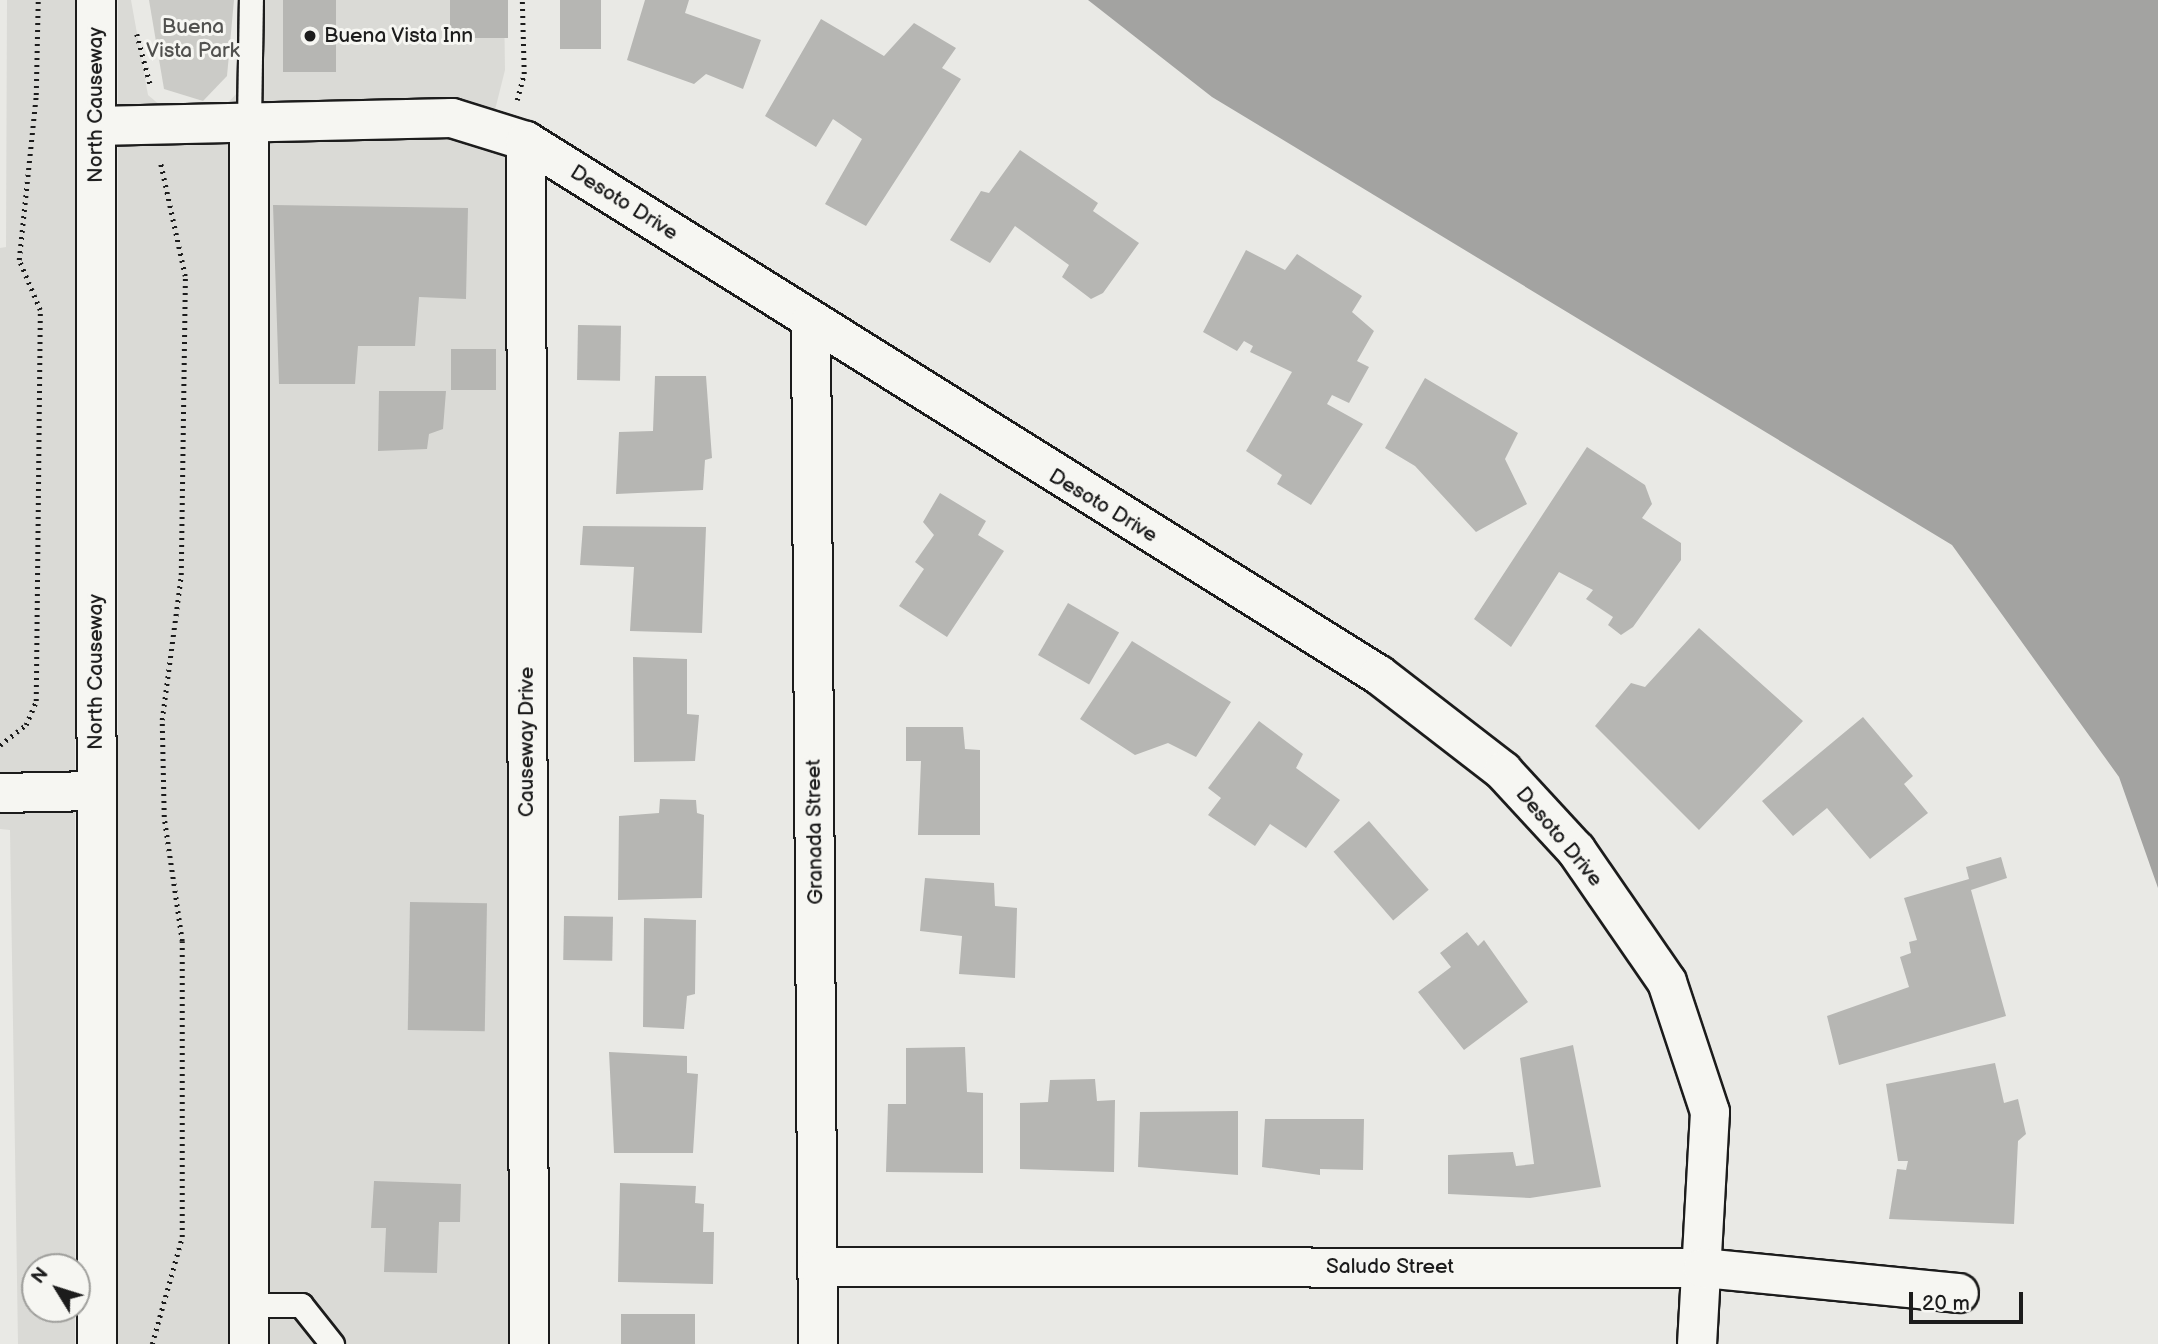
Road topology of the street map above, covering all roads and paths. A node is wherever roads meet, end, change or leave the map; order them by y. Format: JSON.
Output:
{"nodes":[{"id":1,"x":38,"y":0,"type":"edge"},
{"id":2,"x":96,"y":0,"type":"edge"},
{"id":3,"x":251,"y":0,"type":"edge"},
{"id":4,"x":522,"y":0,"type":"edge"},
{"id":5,"x":249,"y":122,"type":"junction"},
{"id":6,"x":96,"y":126,"type":"junction"},
{"id":7,"x":516,"y":138,"type":"junction"},
{"id":8,"x":161,"y":171,"type":"dead end"},
{"id":9,"x":811,"y":321,"type":"junction"},
{"id":10,"x":0,"y":745,"type":"edge"},
{"id":11,"x":96,"y":791,"type":"junction"},
{"id":12,"x":0,"y":793,"type":"edge"},
{"id":13,"x":819,"y":1267,"type":"junction"},
{"id":14,"x":1703,"y":1268,"type":"junction"},
{"id":15,"x":1959,"y":1293,"type":"dead end"},
{"id":16,"x":249,"y":1305,"type":"junction"},
{"id":17,"x":97,"y":1344,"type":"edge"},
{"id":18,"x":152,"y":1344,"type":"edge"},
{"id":19,"x":250,"y":1344,"type":"edge"},
{"id":20,"x":332,"y":1344,"type":"edge"},
{"id":21,"x":529,"y":1344,"type":"edge"},
{"id":22,"x":818,"y":1344,"type":"edge"},
{"id":23,"x":1697,"y":1344,"type":"edge"}],
"edges":[{"from":1,"to":10,"type":"path"},
{"from":2,"to":6,"type":"street","name":"North Causeway"},
{"from":3,"to":5,"type":"lane"},
{"from":4,"to":7,"type":"path"},
{"from":5,"to":6,"type":"street","name":"Desoto Drive"},
{"from":5,"to":7,"type":"street","name":"Desoto Drive"},
{"from":5,"to":16,"type":"street"},
{"from":6,"to":11,"type":"street","name":"North Causeway"},
{"from":7,"to":9,"type":"street","name":"Desoto Drive"},
{"from":7,"to":21,"type":"street","name":"Causeway Drive"},
{"from":8,"to":18,"type":"path"},
{"from":9,"to":13,"type":"street","name":"Granada Street"},
{"from":9,"to":14,"type":"street","name":"Desoto Drive"},
{"from":11,"to":12,"type":"street"},
{"from":11,"to":17,"type":"street","name":"North Causeway"},
{"from":13,"to":14,"type":"street","name":"Saludo Street"},
{"from":13,"to":22,"type":"street","name":"Granada Street"},
{"from":14,"to":15,"type":"street","name":"Saludo Street"},
{"from":14,"to":23,"type":"street","name":"Desoto Drive"},
{"from":16,"to":19,"type":"street"},
{"from":16,"to":20,"type":"lane"}]}
